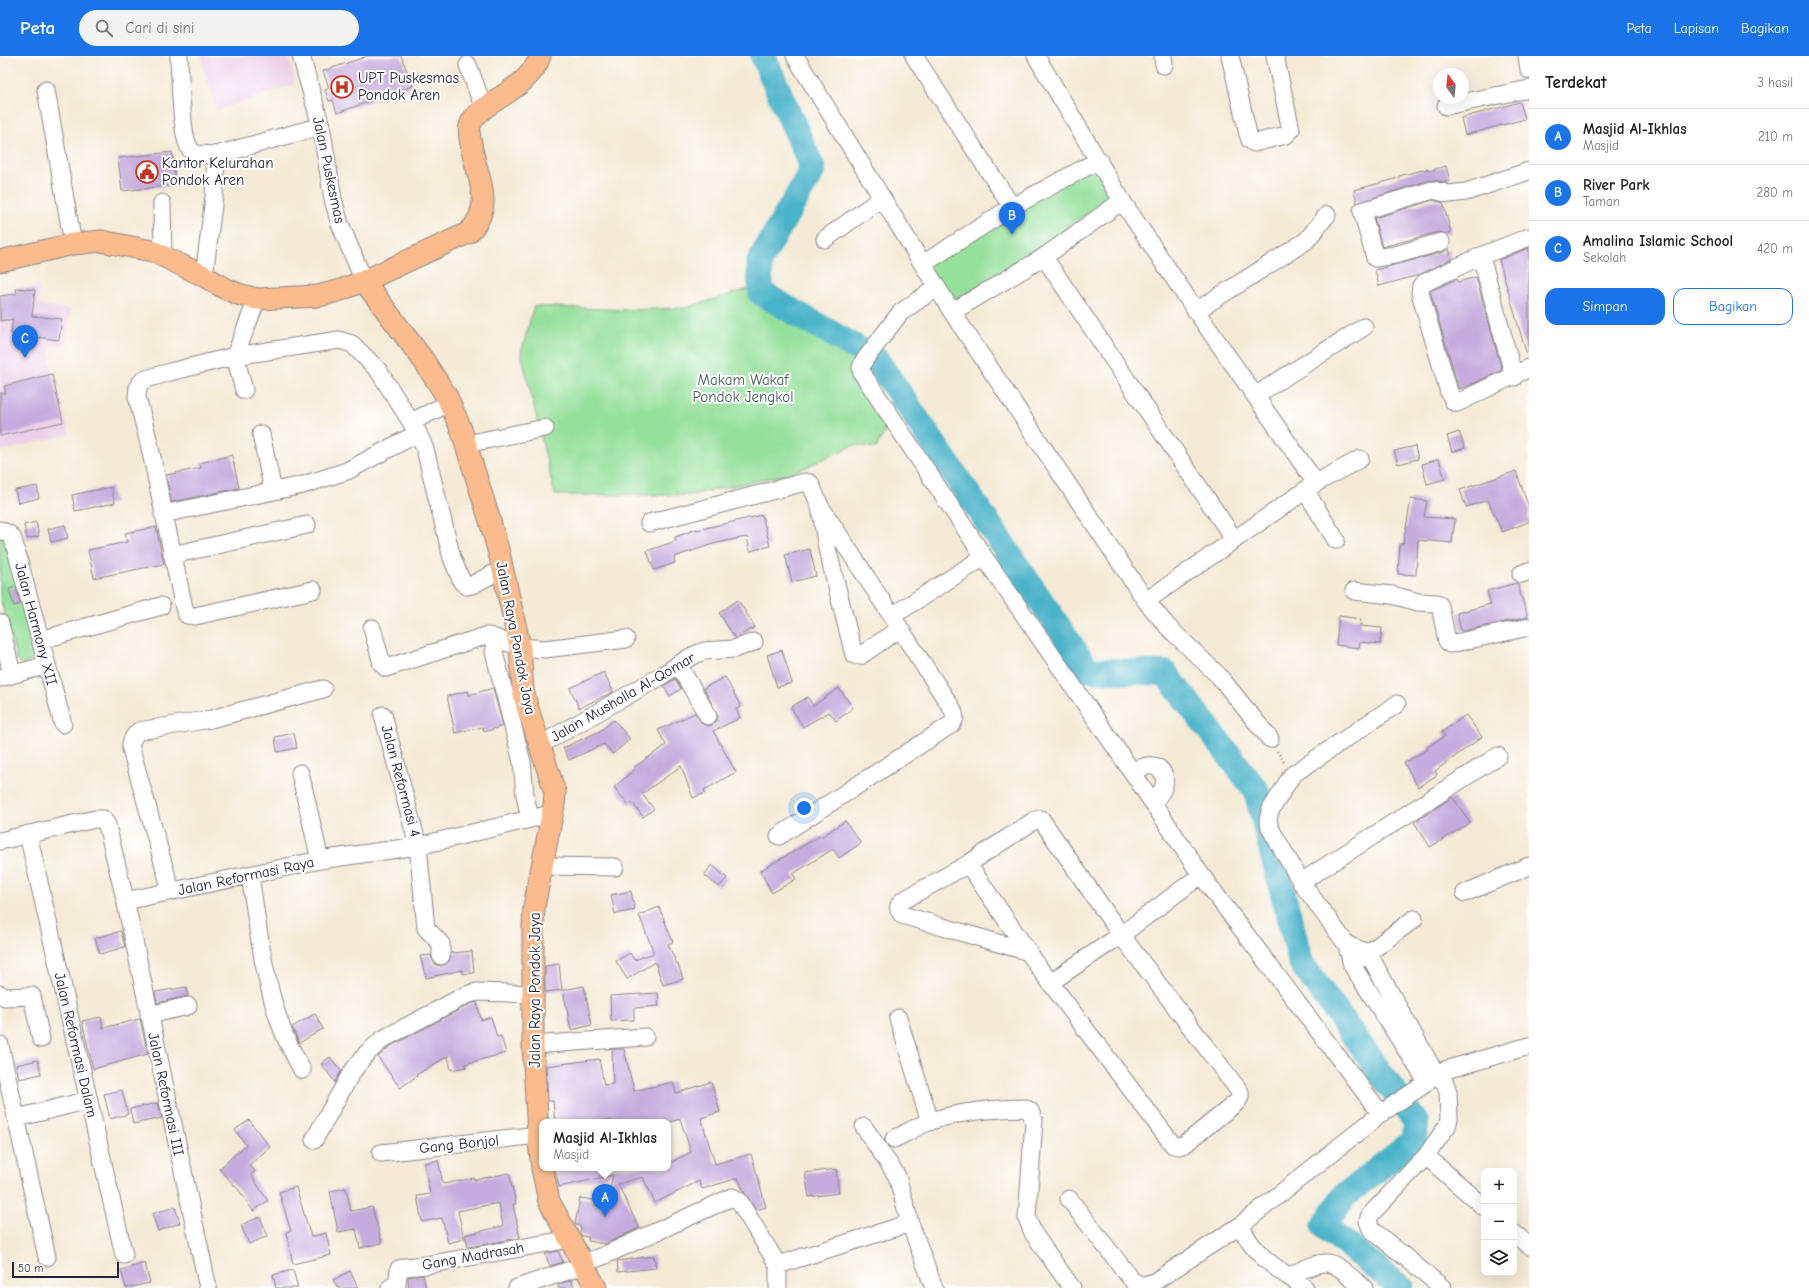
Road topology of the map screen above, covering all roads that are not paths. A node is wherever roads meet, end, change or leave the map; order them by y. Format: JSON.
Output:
{"nodes":[{"id":1,"x":180,"y":56,"type":"edge"},
{"id":2,"x":301,"y":56,"type":"edge"},
{"id":3,"x":540,"y":56,"type":"edge"},
{"id":4,"x":796,"y":56,"type":"edge"},
{"id":5,"x":914,"y":56,"type":"edge"},
{"id":6,"x":1036,"y":56,"type":"edge"},
{"id":7,"x":1230,"y":56,"type":"edge"},
{"id":8,"x":1275,"y":56,"type":"edge"},
{"id":9,"x":1527,"y":56,"type":"edge"},
{"id":10,"x":468,"y":65,"type":"dead end"},
{"id":11,"x":1529,"y":70,"type":"edge"},
{"id":12,"x":1529,"y":89,"type":"edge"},
{"id":13,"x":46,"y":90,"type":"dead end"},
{"id":14,"x":1446,"y":106,"type":"dead end"},
{"id":15,"x":484,"y":110,"type":"junction"},
{"id":16,"x":321,"y":126,"type":"junction"},
{"id":17,"x":216,"y":154,"type":"junction"},
{"id":18,"x":1099,"y":160,"type":"junction"},
{"id":19,"x":1529,"y":171,"type":"edge"},
{"id":20,"x":882,"y":198,"type":"junction"},
{"id":21,"x":1122,"y":201,"type":"junction"},
{"id":22,"x":162,"y":203,"type":"dead end"},
{"id":23,"x":1012,"y":207,"type":"junction"},
{"id":24,"x":1327,"y":215,"type":"dead end"},
{"id":25,"x":1529,"y":237,"type":"edge"},
{"id":26,"x":825,"y":239,"type":"dead end"},
{"id":27,"x":1441,"y":242,"type":"dead end"},
{"id":28,"x":73,"y":244,"type":"junction"},
{"id":29,"x":163,"y":256,"type":"junction"},
{"id":30,"x":1482,"y":256,"type":"junction"},
{"id":31,"x":1044,"y":257,"type":"junction"},
{"id":32,"x":0,"y":261,"type":"edge"},
{"id":33,"x":923,"y":264,"type":"junction"},
{"id":34,"x":204,"y":276,"type":"junction"},
{"id":35,"x":364,"y":281,"type":"junction"},
{"id":36,"x":937,"y":287,"type":"junction"},
{"id":37,"x":252,"y":309,"type":"junction"},
{"id":38,"x":1196,"y":310,"type":"junction"},
{"id":39,"x":952,"y":312,"type":"junction"},
{"id":40,"x":1364,"y":327,"type":"dead end"},
{"id":41,"x":235,"y":356,"type":"junction"},
{"id":42,"x":1529,"y":368,"type":"edge"},
{"id":43,"x":1514,"y":377,"type":"junction"},
{"id":44,"x":244,"y":390,"type":"dead end"},
{"id":45,"x":1256,"y":395,"type":"junction"},
{"id":46,"x":450,"y":403,"type":"junction"},
{"id":47,"x":414,"y":428,"type":"junction"},
{"id":48,"x":545,"y":428,"type":"dead end"},
{"id":49,"x":261,"y":434,"type":"dead end"},
{"id":50,"x":466,"y":444,"type":"junction"},
{"id":51,"x":1360,"y":460,"type":"dead end"},
{"id":52,"x":1310,"y":486,"type":"junction"},
{"id":53,"x":273,"y":491,"type":"junction"},
{"id":54,"x":820,"y":506,"type":"junction"},
{"id":55,"x":163,"y":514,"type":"junction"},
{"id":56,"x":649,"y":523,"type":"dead end"},
{"id":57,"x":307,"y":525,"type":"dead end"},
{"id":58,"x":0,"y":530,"type":"edge"},
{"id":59,"x":1234,"y":539,"type":"junction"},
{"id":60,"x":1336,"y":540,"type":"dead end"},
{"id":61,"x":172,"y":555,"type":"junction"},
{"id":62,"x":984,"y":557,"type":"junction"},
{"id":63,"x":502,"y":569,"type":"junction"},
{"id":64,"x":313,"y":590,"type":"dead end"},
{"id":65,"x":1354,"y":591,"type":"dead end"},
{"id":66,"x":1146,"y":601,"type":"junction"},
{"id":67,"x":161,"y":606,"type":"dead end"},
{"id":68,"x":896,"y":622,"type":"junction"},
{"id":69,"x":0,"y":623,"type":"edge"},
{"id":70,"x":372,"y":628,"type":"dead end"},
{"id":71,"x":1529,"y":628,"type":"edge"},
{"id":72,"x":498,"y":639,"type":"junction"},
{"id":73,"x":626,"y":639,"type":"dead end"},
{"id":74,"x":41,"y":640,"type":"junction"},
{"id":75,"x":754,"y":642,"type":"dead end"},
{"id":76,"x":520,"y":647,"type":"junction"},
{"id":77,"x":47,"y":664,"type":"junction"},
{"id":78,"x":678,"y":664,"type":"junction"},
{"id":79,"x":6,"y":676,"type":"edge"},
{"id":80,"x":324,"y":689,"type":"dead end"},
{"id":81,"x":1397,"y":704,"type":"dead end"},
{"id":82,"x":383,"y":715,"type":"dead end"},
{"id":83,"x":708,"y":716,"type":"dead end"},
{"id":84,"x":63,"y":724,"type":"dead end"},
{"id":85,"x":1270,"y":739,"type":"road end"},
{"id":86,"x":540,"y":745,"type":"junction"},
{"id":87,"x":1498,"y":756,"type":"dead end"},
{"id":88,"x":300,"y":773,"type":"dead end"},
{"id":89,"x":1133,"y":773,"type":"junction"},
{"id":90,"x":1153,"y":802,"type":"junction"},
{"id":91,"x":553,"y":810,"type":"junction"},
{"id":92,"x":530,"y":819,"type":"junction"},
{"id":93,"x":28,"y":834,"type":"junction"},
{"id":94,"x":779,"y":836,"type":"dead end"},
{"id":95,"x":0,"y":841,"type":"edge"},
{"id":96,"x":418,"y":846,"type":"junction"},
{"id":97,"x":320,"y":860,"type":"junction"},
{"id":98,"x":968,"y":864,"type":"junction"},
{"id":99,"x":542,"y":866,"type":"junction"},
{"id":100,"x":615,"y":866,"type":"dead end"},
{"id":101,"x":1529,"y":866,"type":"edge"},
{"id":102,"x":250,"y":874,"type":"junction"},
{"id":103,"x":1200,"y":875,"type":"junction"},
{"id":104,"x":1301,"y":882,"type":"junction"},
{"id":105,"x":171,"y":891,"type":"junction"},
{"id":106,"x":1465,"y":893,"type":"dead end"},
{"id":107,"x":125,"y":899,"type":"junction"},
{"id":108,"x":1414,"y":919,"type":"dead end"},
{"id":109,"x":1121,"y":934,"type":"junction"},
{"id":110,"x":1348,"y":945,"type":"junction"},
{"id":111,"x":1030,"y":952,"type":"junction"},
{"id":112,"x":1368,"y":953,"type":"junction"},
{"id":113,"x":441,"y":956,"type":"dead end"},
{"id":114,"x":1352,"y":965,"type":"junction"},
{"id":115,"x":1051,"y":982,"type":"junction"},
{"id":116,"x":0,"y":994,"type":"edge"},
{"id":117,"x":533,"y":994,"type":"junction"},
{"id":118,"x":188,"y":1006,"type":"dead end"},
{"id":119,"x":149,"y":1015,"type":"junction"},
{"id":120,"x":898,"y":1018,"type":"dead end"},
{"id":121,"x":645,"y":1037,"type":"dead end"},
{"id":122,"x":41,"y":1039,"type":"dead end"},
{"id":123,"x":0,"y":1045,"type":"edge"},
{"id":124,"x":533,"y":1045,"type":"junction"},
{"id":125,"x":1529,"y":1046,"type":"edge"},
{"id":126,"x":302,"y":1070,"type":"dead end"},
{"id":127,"x":1429,"y":1080,"type":"junction"},
{"id":128,"x":89,"y":1100,"type":"junction"},
{"id":129,"x":1382,"y":1113,"type":"junction"},
{"id":130,"x":17,"y":1118,"type":"junction"},
{"id":131,"x":930,"y":1122,"type":"junction"},
{"id":132,"x":864,"y":1127,"type":"dead end"},
{"id":133,"x":538,"y":1135,"type":"junction"},
{"id":134,"x":894,"y":1139,"type":"dead end"},
{"id":135,"x":314,"y":1140,"type":"dead end"},
{"id":136,"x":539,"y":1143,"type":"edge"},
{"id":137,"x":381,"y":1153,"type":"dead end"},
{"id":138,"x":1426,"y":1156,"type":"junction"},
{"id":139,"x":543,"y":1171,"type":"edge"},
{"id":140,"x":1069,"y":1199,"type":"dead end"},
{"id":141,"x":1481,"y":1204,"type":"edge"},
{"id":142,"x":910,"y":1223,"type":"junction"},
{"id":143,"x":1242,"y":1225,"type":"junction"},
{"id":144,"x":1517,"y":1236,"type":"edge"},
{"id":145,"x":570,"y":1239,"type":"junction"},
{"id":146,"x":1529,"y":1246,"type":"edge"},
{"id":147,"x":124,"y":1255,"type":"dead end"},
{"id":148,"x":47,"y":1257,"type":"dead end"},
{"id":149,"x":584,"y":1264,"type":"junction"},
{"id":150,"x":778,"y":1265,"type":"junction"},
{"id":151,"x":1289,"y":1276,"type":"junction"},
{"id":152,"x":208,"y":1288,"type":"edge"},
{"id":153,"x":390,"y":1288,"type":"edge"},
{"id":154,"x":517,"y":1288,"type":"edge"},
{"id":155,"x":596,"y":1288,"type":"edge"},
{"id":156,"x":778,"y":1288,"type":"edge"},
{"id":157,"x":934,"y":1288,"type":"edge"},
{"id":158,"x":1072,"y":1288,"type":"edge"},
{"id":159,"x":1305,"y":1288,"type":"edge"},
{"id":160,"x":1364,"y":1288,"type":"edge"},
{"id":161,"x":1443,"y":1288,"type":"edge"}],
"edges":[{"from":1,"to":17,"type":"street"},
{"from":2,"to":16,"type":"street","name":"Jalan Puskesmas"},
{"from":3,"to":15,"type":"main road"},
{"from":4,"to":20,"type":"street"},
{"from":5,"to":23,"type":"street"},
{"from":6,"to":18,"type":"street"},
{"from":7,"to":8,"type":"street"},
{"from":9,"to":11,"type":"street"},
{"from":10,"to":15,"type":"street"},
{"from":12,"to":14,"type":"street"},
{"from":13,"to":28,"type":"street"},
{"from":15,"to":35,"type":"main road"},
{"from":16,"to":17,"type":"street"},
{"from":16,"to":35,"type":"street","name":"Jalan Puskesmas"},
{"from":17,"to":34,"type":"street"},
{"from":18,"to":21,"type":"street"},
{"from":18,"to":23,"type":"street"},
{"from":19,"to":27,"type":"street"},
{"from":20,"to":26,"type":"street"},
{"from":20,"to":33,"type":"street"},
{"from":21,"to":31,"type":"street"},
{"from":21,"to":38,"type":"street"},
{"from":22,"to":29,"type":"street"},
{"from":23,"to":33,"type":"street"},
{"from":24,"to":38,"type":"street"},
{"from":25,"to":30,"type":"street"},
{"from":28,"to":29,"type":"main road"},
{"from":28,"to":32,"type":"main road"},
{"from":29,"to":34,"type":"main road"},
{"from":30,"to":43,"type":"street"},
{"from":30,"to":43,"type":"street"},
{"from":31,"to":39,"type":"street"},
{"from":31,"to":59,"type":"street"},
{"from":33,"to":36,"type":"street"},
{"from":34,"to":37,"type":"main road"},
{"from":35,"to":37,"type":"main road"},
{"from":35,"to":46,"type":"main road","name":"Jalan Raya Pondok Jaya"},
{"from":36,"to":39,"type":"street"},
{"from":36,"to":62,"type":"street"},
{"from":37,"to":41,"type":"street"},
{"from":38,"to":45,"type":"street"},
{"from":39,"to":66,"type":"street"},
{"from":40,"to":45,"type":"street"},
{"from":41,"to":44,"type":"street"},
{"from":41,"to":47,"type":"street"},
{"from":41,"to":55,"type":"street"},
{"from":42,"to":43,"type":"street"},
{"from":45,"to":52,"type":"street"},
{"from":46,"to":47,"type":"street"},
{"from":46,"to":50,"type":"main road","name":"Jalan Raya Pondok Jaya"},
{"from":47,"to":53,"type":"street"},
{"from":47,"to":63,"type":"street"},
{"from":48,"to":50,"type":"street"},
{"from":49,"to":53,"type":"street"},
{"from":50,"to":63,"type":"main road","name":"Jalan Raya Pondok Jaya"},
{"from":51,"to":52,"type":"street"},
{"from":52,"to":59,"type":"street"},
{"from":52,"to":60,"type":"street"},
{"from":53,"to":55,"type":"street"},
{"from":54,"to":56,"type":"street"},
{"from":54,"to":68,"type":"street"},
{"from":54,"to":68,"type":"street"},
{"from":55,"to":61,"type":"street"},
{"from":57,"to":61,"type":"street"},
{"from":58,"to":74,"type":"street","name":"Jalan Harmony XII"},
{"from":59,"to":66,"type":"street"},
{"from":61,"to":64,"type":"street"},
{"from":62,"to":68,"type":"street"},
{"from":62,"to":89,"type":"street"},
{"from":63,"to":76,"type":"main road","name":"Jalan Raya Pondok Jaya"},
{"from":65,"to":71,"type":"street"},
{"from":66,"to":85,"type":"street"},
{"from":67,"to":74,"type":"street"},
{"from":68,"to":94,"type":"street"},
{"from":69,"to":79,"type":"street"},
{"from":70,"to":72,"type":"street"},
{"from":72,"to":76,"type":"street"},
{"from":72,"to":92,"type":"street"},
{"from":73,"to":76,"type":"street"},
{"from":74,"to":77,"type":"street","name":"Jalan Harmony XII"},
{"from":75,"to":78,"type":"street","name":"Jalan Musholla Al-Qomar"},
{"from":76,"to":86,"type":"main road","name":"Jalan Raya Pondok Jaya"},
{"from":77,"to":79,"type":"street"},
{"from":77,"to":84,"type":"street","name":"Jalan Harmony XII"},
{"from":78,"to":83,"type":"street"},
{"from":78,"to":86,"type":"street","name":"Jalan Musholla Al-Qomar"},
{"from":80,"to":105,"type":"street"},
{"from":81,"to":104,"type":"street"},
{"from":82,"to":96,"type":"street","name":"Jalan Reformasi 4"},
{"from":86,"to":91,"type":"main road","name":"Jalan Raya Pondok Jaya"},
{"from":87,"to":104,"type":"street"},
{"from":88,"to":97,"type":"street"},
{"from":89,"to":90,"type":"street"},
{"from":89,"to":90,"type":"street"},
{"from":90,"to":103,"type":"street"},
{"from":91,"to":92,"type":"street","name":"Jalan Reformasi Raya"},
{"from":91,"to":99,"type":"main road","name":"Jalan Raya Pondok Jaya"},
{"from":92,"to":96,"type":"street","name":"Jalan Reformasi Raya"},
{"from":93,"to":95,"type":"street"},
{"from":93,"to":107,"type":"street"},
{"from":93,"to":128,"type":"street","name":"Jalan Reformasi Dalam"},
{"from":96,"to":97,"type":"street","name":"Jalan Reformasi Raya"},
{"from":96,"to":113,"type":"street","name":"Jalan Reformasi 4"},
{"from":97,"to":102,"type":"street","name":"Jalan Reformasi Raya"},
{"from":98,"to":109,"type":"street"},
{"from":98,"to":111,"type":"street"},
{"from":98,"to":111,"type":"street"},
{"from":99,"to":100,"type":"street"},
{"from":99,"to":117,"type":"main road","name":"Jalan Raya Pondok Jaya"},
{"from":101,"to":106,"type":"street"},
{"from":102,"to":105,"type":"street","name":"Jalan Reformasi Raya"},
{"from":102,"to":126,"type":"street"},
{"from":103,"to":109,"type":"street"},
{"from":103,"to":129,"type":"street"},
{"from":104,"to":110,"type":"street"},
{"from":105,"to":107,"type":"street","name":"Jalan Reformasi Raya"},
{"from":107,"to":119,"type":"street","name":"Jalan Reformasi III"},
{"from":108,"to":112,"type":"street"},
{"from":109,"to":115,"type":"street"},
{"from":109,"to":115,"type":"street"},
{"from":110,"to":112,"type":"street"},
{"from":110,"to":114,"type":"street"},
{"from":111,"to":115,"type":"street"},
{"from":112,"to":114,"type":"street"},
{"from":112,"to":127,"type":"street"},
{"from":114,"to":127,"type":"street"},
{"from":116,"to":122,"type":"street"},
{"from":117,"to":124,"type":"main road","name":"Jalan Raya Pondok Jaya"},
{"from":117,"to":135,"type":"street"},
{"from":118,"to":119,"type":"street"},
{"from":119,"to":152,"type":"street","name":"Jalan Reformasi III"},
{"from":120,"to":131,"type":"street"},
{"from":121,"to":124,"type":"street"},
{"from":123,"to":130,"type":"street"},
{"from":124,"to":133,"type":"main road","name":"Jalan Raya Pondok Jaya"},
{"from":125,"to":127,"type":"street"},
{"from":127,"to":129,"type":"street"},
{"from":127,"to":138,"type":"street"},
{"from":128,"to":130,"type":"street"},
{"from":128,"to":147,"type":"street","name":"Jalan Reformasi Dalam"},
{"from":129,"to":143,"type":"street"},
{"from":130,"to":148,"type":"street"},
{"from":131,"to":134,"type":"street"},
{"from":131,"to":158,"type":"street"},
{"from":132,"to":142,"type":"street"},
{"from":133,"to":136,"type":"main road","name":"Jalan Raya Pondok Jaya"},
{"from":133,"to":137,"type":"street","name":"Gang Bonjol"},
{"from":138,"to":141,"type":"street"},
{"from":138,"to":161,"type":"street"},
{"from":139,"to":145,"type":"main road","name":"Jalan Raya Pondok Jaya"},
{"from":140,"to":143,"type":"street"},
{"from":142,"to":150,"type":"street"},
{"from":142,"to":157,"type":"street"},
{"from":143,"to":151,"type":"street"},
{"from":144,"to":146,"type":"street"},
{"from":145,"to":149,"type":"main road","name":"Jalan Raya Pondok Jaya"},
{"from":145,"to":153,"type":"street","name":"Gang Madrasah"},
{"from":149,"to":150,"type":"street"},
{"from":149,"to":154,"type":"street"},
{"from":149,"to":155,"type":"main road","name":"Jalan Raya Pondok Jaya"},
{"from":150,"to":156,"type":"street"},
{"from":151,"to":159,"type":"street"},
{"from":151,"to":160,"type":"street"}]}
